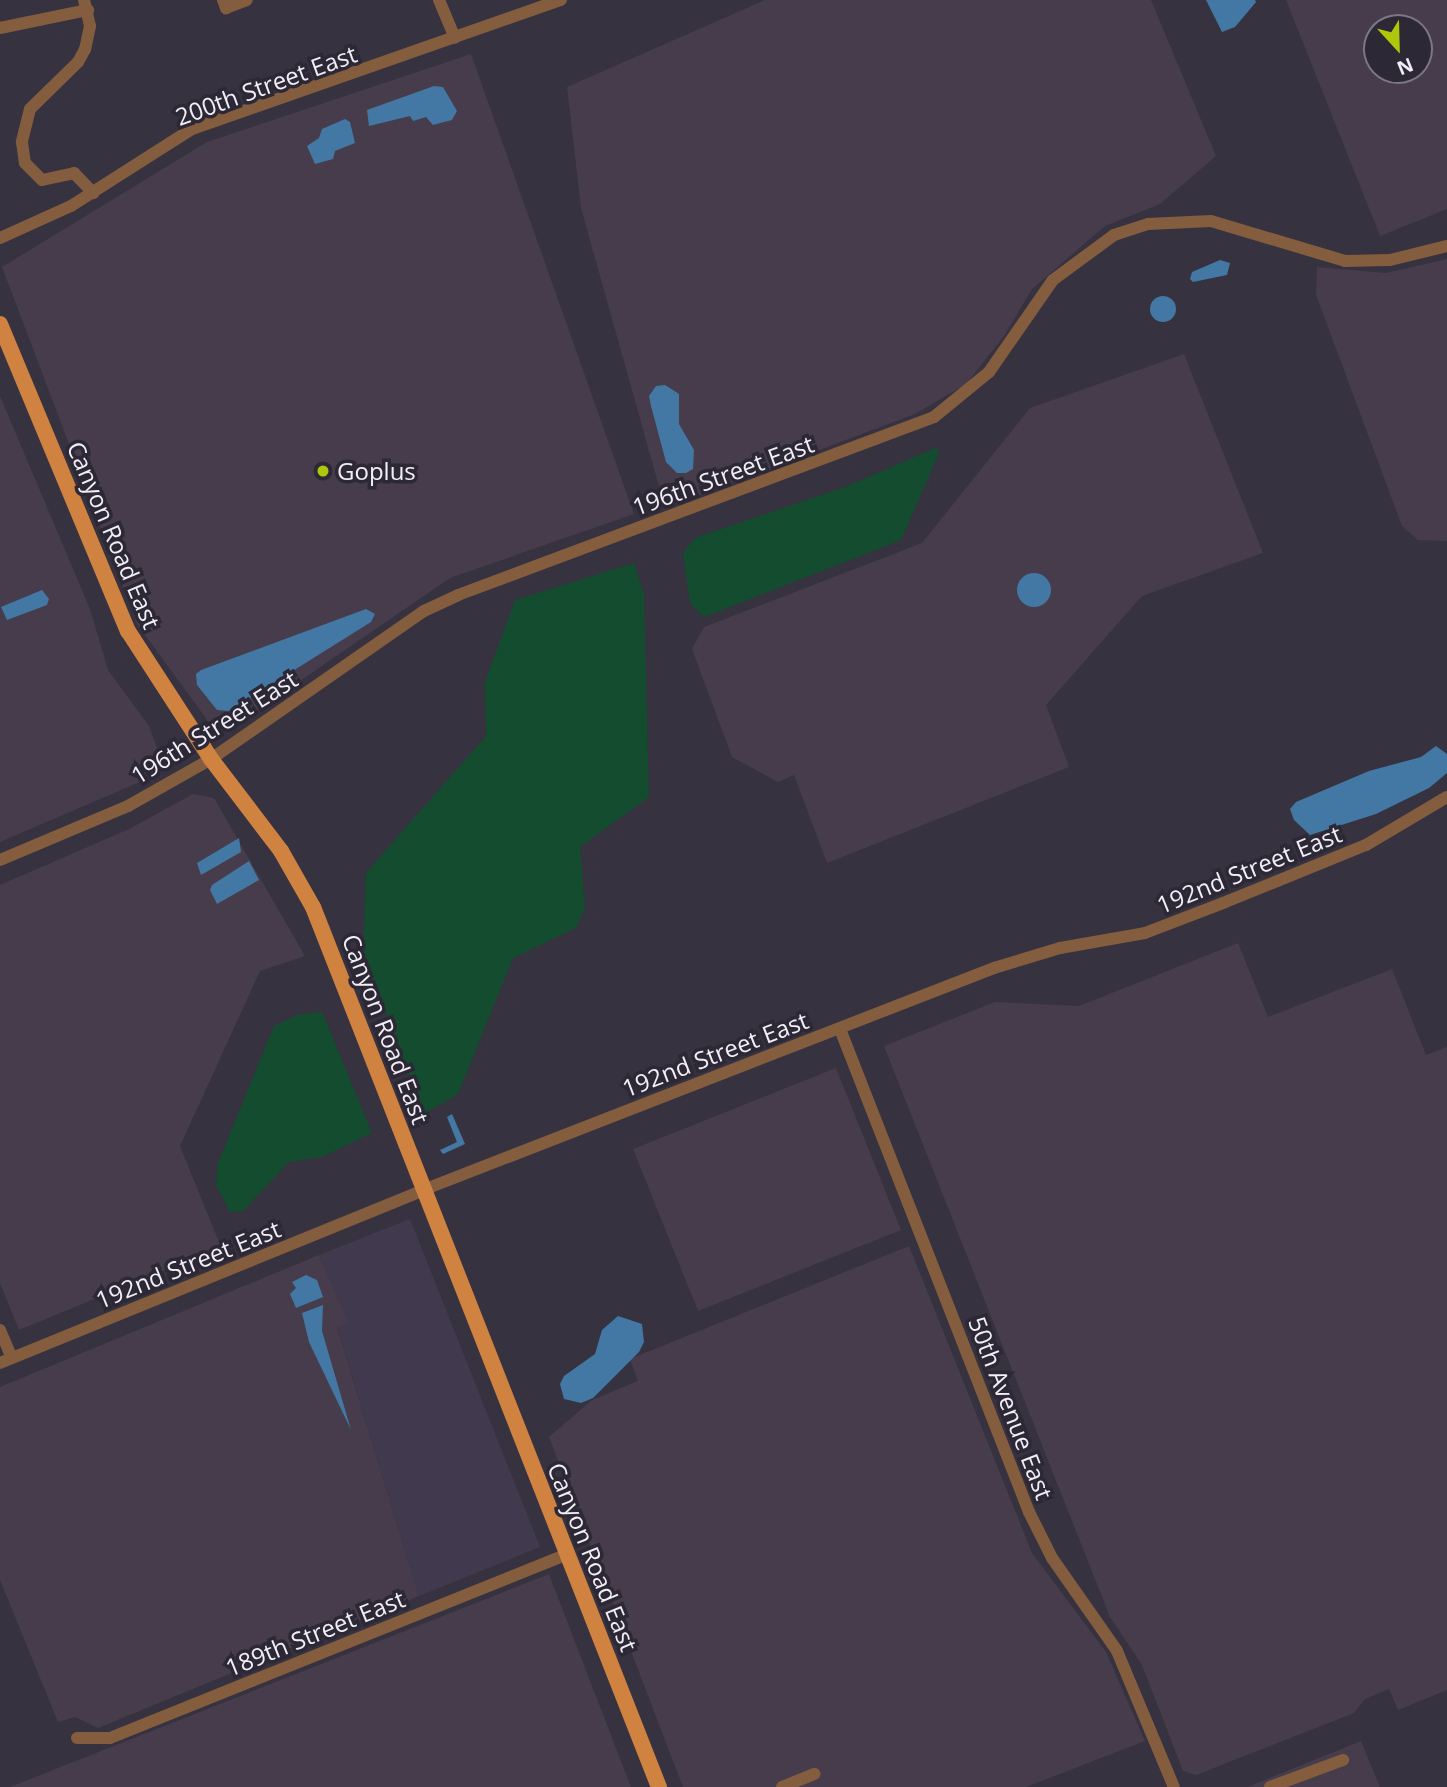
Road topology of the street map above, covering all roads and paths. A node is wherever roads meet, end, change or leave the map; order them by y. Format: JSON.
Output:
{"nodes":[{"id":1,"x":247,"y":0,"type":"edge"},
{"id":2,"x":439,"y":0,"type":"edge"},
{"id":3,"x":561,"y":0,"type":"edge"},
{"id":4,"x":224,"y":4,"type":"edge"},
{"id":5,"x":86,"y":5,"type":"edge"},
{"id":6,"x":0,"y":28,"type":"edge"},
{"id":7,"x":455,"y":38,"type":"junction"},
{"id":8,"x":93,"y":193,"type":"junction"},
{"id":9,"x":0,"y":238,"type":"edge"},
{"id":10,"x":1447,"y":246,"type":"edge"},
{"id":11,"x":0,"y":324,"type":"edge"},
{"id":12,"x":211,"y":759,"type":"junction"},
{"id":13,"x":1447,"y":797,"type":"edge"},
{"id":14,"x":0,"y":860,"type":"edge"},
{"id":15,"x":840,"y":1029,"type":"junction"},
{"id":16,"x":423,"y":1190,"type":"junction"},
{"id":17,"x":0,"y":1330,"type":"edge"},
{"id":18,"x":6,"y":1361,"type":"edge"},
{"id":19,"x":567,"y":1554,"type":"junction"},
{"id":20,"x":76,"y":1738,"type":"dead end"},
{"id":21,"x":1343,"y":1760,"type":"dead end"},
{"id":22,"x":815,"y":1774,"type":"dead end"},
{"id":23,"x":659,"y":1787,"type":"edge"},
{"id":24,"x":782,"y":1787,"type":"edge"},
{"id":25,"x":1174,"y":1787,"type":"edge"},
{"id":26,"x":1270,"y":1787,"type":"edge"}],
"edges":[{"from":1,"to":4,"type":"street"},
{"from":2,"to":7,"type":"street"},
{"from":3,"to":7,"type":"street","name":"200th Street East"},
{"from":5,"to":6,"type":"street"},
{"from":5,"to":8,"type":"street"},
{"from":7,"to":8,"type":"street","name":"200th Street East"},
{"from":8,"to":9,"type":"street","name":"200th Street East"},
{"from":10,"to":12,"type":"street","name":"196th Street East"},
{"from":11,"to":12,"type":"main road","name":"Canyon Road East"},
{"from":12,"to":14,"type":"street","name":"196th Street East"},
{"from":12,"to":16,"type":"main road","name":"Canyon Road East"},
{"from":13,"to":15,"type":"street","name":"192nd Street East"},
{"from":15,"to":16,"type":"street","name":"192nd Street East"},
{"from":15,"to":25,"type":"street","name":"50th Avenue East"},
{"from":16,"to":18,"type":"street","name":"192nd Street East"},
{"from":16,"to":19,"type":"main road","name":"Canyon Road East"},
{"from":17,"to":18,"type":"street"},
{"from":19,"to":20,"type":"street","name":"189th Street East"},
{"from":19,"to":23,"type":"main road","name":"Canyon Road East"},
{"from":21,"to":26,"type":"street"},
{"from":22,"to":24,"type":"street"}]}
